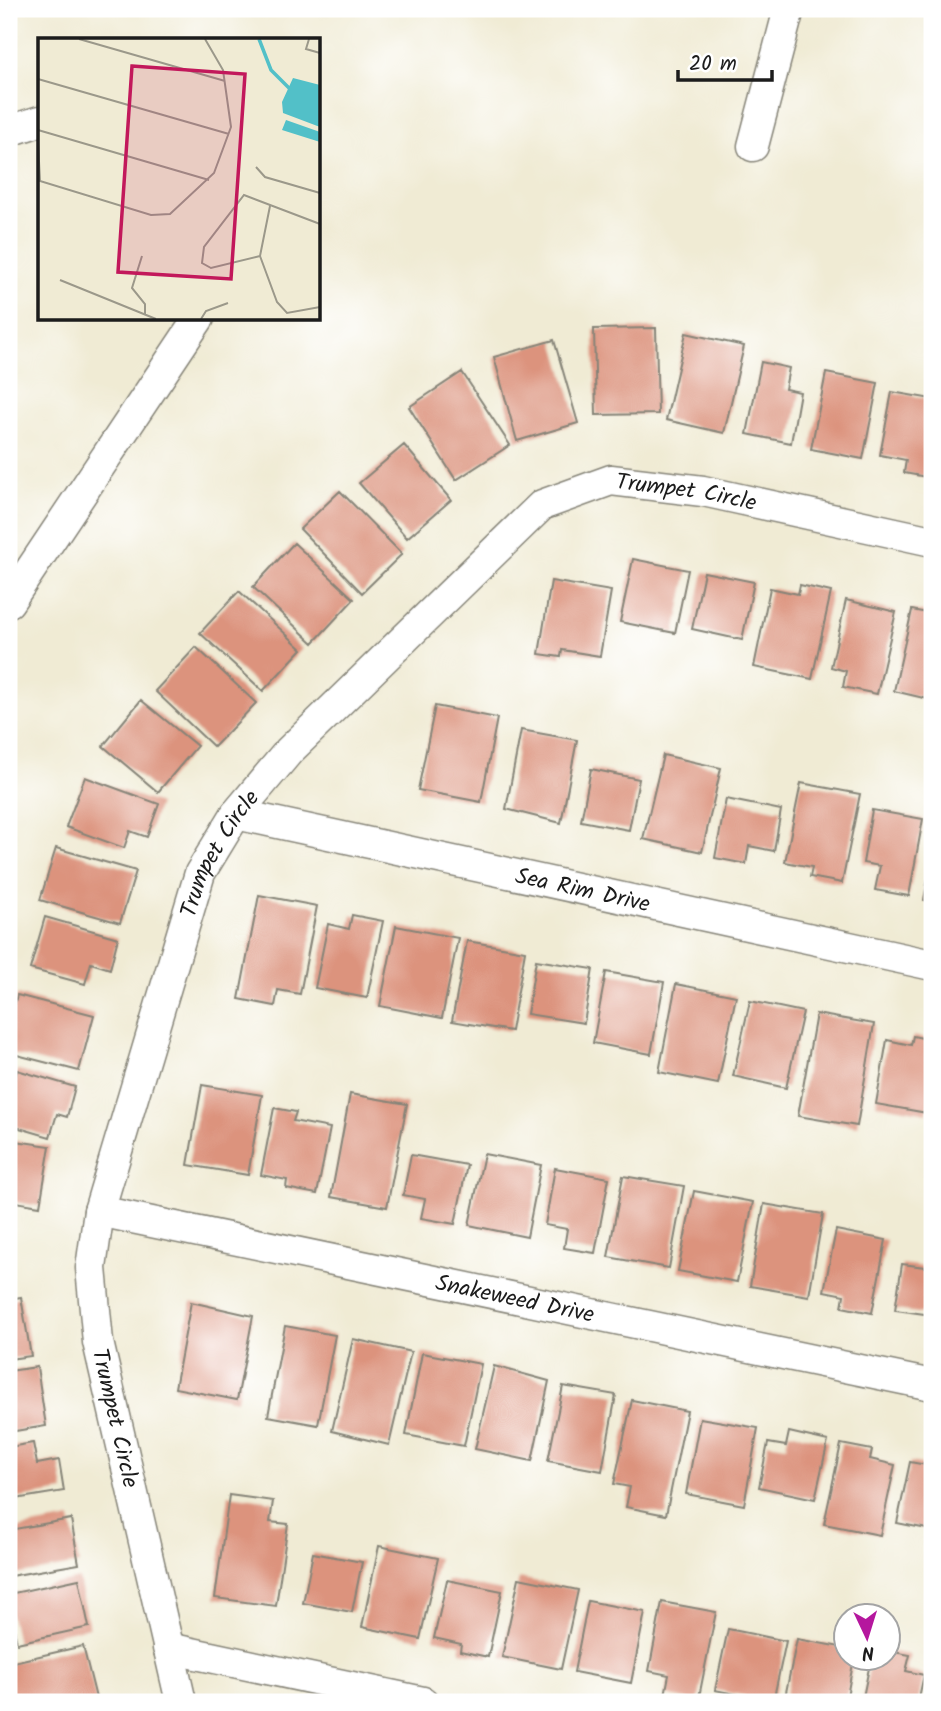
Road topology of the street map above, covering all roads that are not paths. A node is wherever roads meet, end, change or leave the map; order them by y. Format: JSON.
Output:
{"nodes":[{"id":1,"x":789,"y":9,"type":"edge"},
{"id":2,"x":38,"y":122,"type":"edge"},
{"id":3,"x":9,"y":131,"type":"edge"},
{"id":4,"x":753,"y":146,"type":"dead end"},
{"id":5,"x":198,"y":320,"type":"edge"},
{"id":6,"x":932,"y":541,"type":"edge"},
{"id":7,"x":9,"y":601,"type":"edge"},
{"id":8,"x":236,"y":814,"type":"junction"},
{"id":9,"x":932,"y":965,"type":"edge"},
{"id":10,"x":99,"y":1211,"type":"junction"},
{"id":11,"x":932,"y":1385,"type":"edge"},
{"id":12,"x":168,"y":1648,"type":"junction"},
{"id":13,"x":181,"y":1702,"type":"edge"},
{"id":14,"x":423,"y":1702,"type":"edge"}],
"edges":[{"from":1,"to":4,"type":"street"},
{"from":2,"to":3,"type":"street"},
{"from":5,"to":7,"type":"street"},
{"from":6,"to":8,"type":"street","name":"Trumpet Circle"},
{"from":8,"to":9,"type":"street","name":"Sea Rim Drive"},
{"from":8,"to":10,"type":"street","name":"Trumpet Circle"},
{"from":10,"to":11,"type":"street","name":"Snakeweed Drive"},
{"from":10,"to":12,"type":"street","name":"Trumpet Circle"},
{"from":12,"to":13,"type":"street","name":"Trumpet Circle"},
{"from":12,"to":14,"type":"street"}]}
